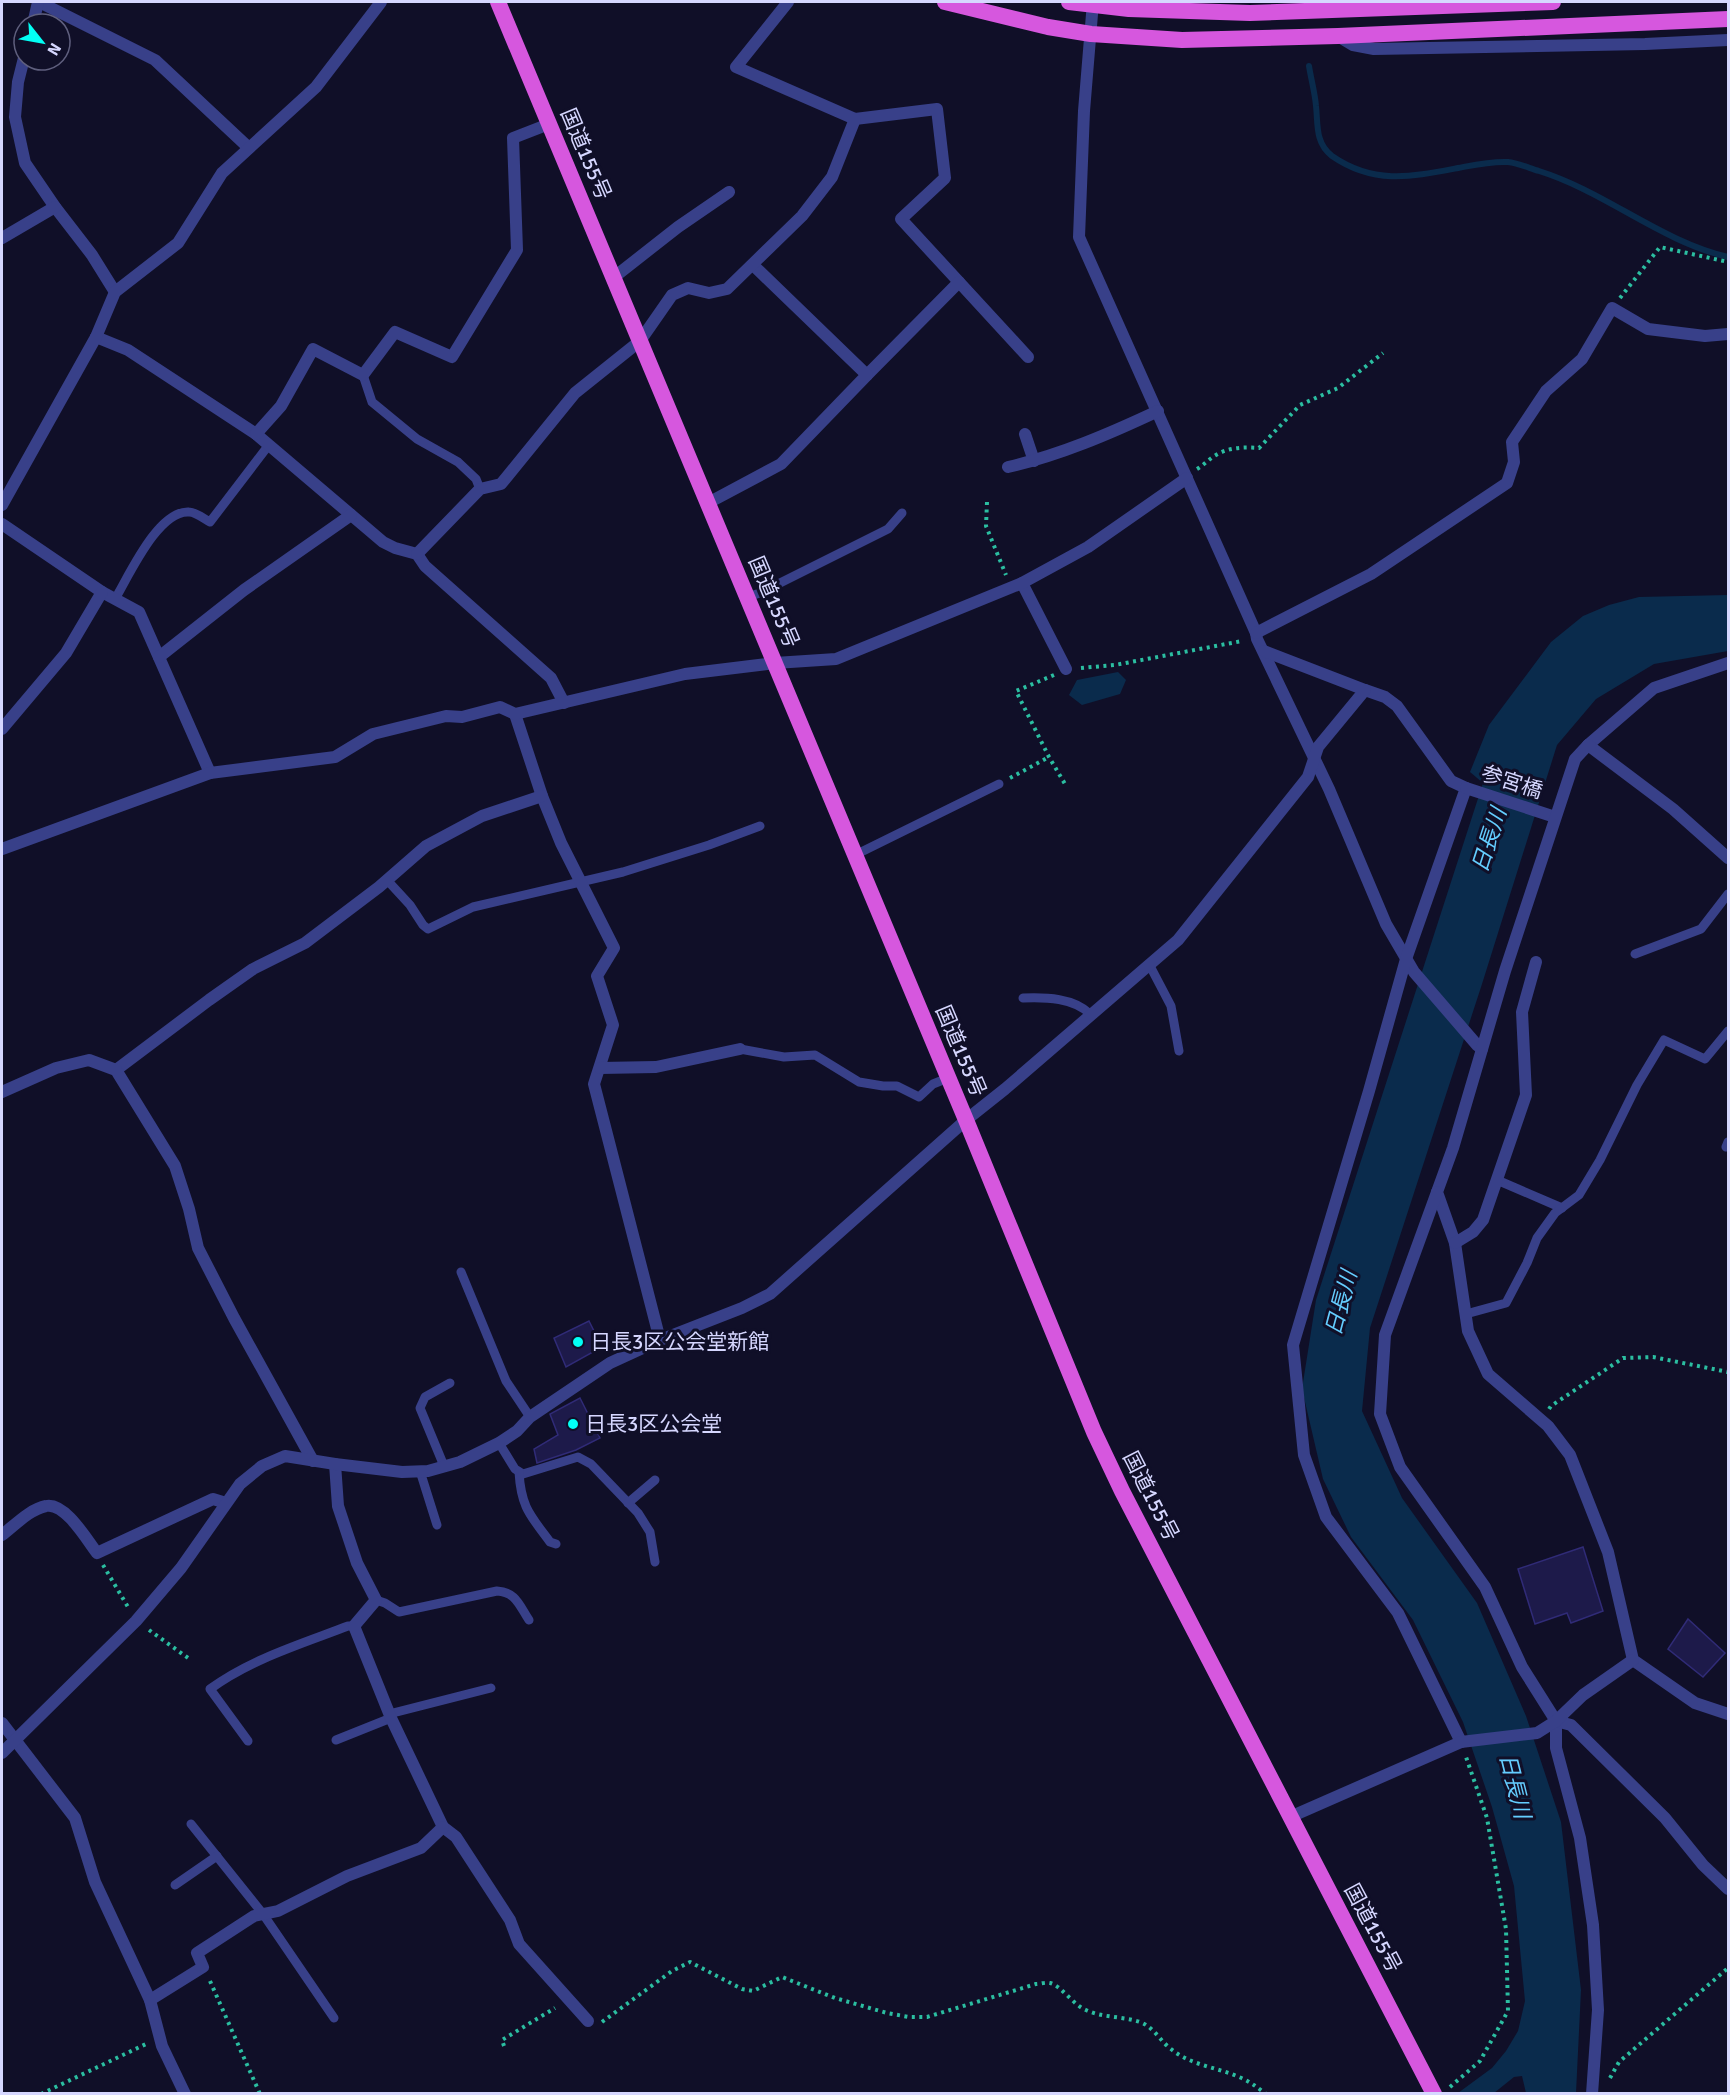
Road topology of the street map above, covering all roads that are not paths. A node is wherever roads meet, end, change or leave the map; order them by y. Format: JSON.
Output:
{"nodes":[{"id":1,"x":38,"y":2,"type":"edge"},
{"id":2,"x":381,"y":2,"type":"edge"},
{"id":3,"x":498,"y":2,"type":"edge"},
{"id":4,"x":788,"y":2,"type":"edge"},
{"id":5,"x":945,"y":2,"type":"edge"},
{"id":6,"x":1069,"y":2,"type":"edge"},
{"id":7,"x":1553,"y":2,"type":"edge"},
{"id":8,"x":1093,"y":4,"type":"edge"},
{"id":9,"x":1345,"y":5,"type":"edge"},
{"id":10,"x":1728,"y":19,"type":"edge"},
{"id":11,"x":1091,"y":34,"type":"junction"},
{"id":12,"x":1338,"y":36,"type":"junction"},
{"id":13,"x":1728,"y":40,"type":"edge"},
{"id":14,"x":20,"y":72,"type":"edge"},
{"id":15,"x":855,"y":119,"type":"junction"},
{"id":16,"x":549,"y":124,"type":"junction"},
{"id":17,"x":249,"y":148,"type":"junction"},
{"id":18,"x":729,"y":192,"type":"dead end"},
{"id":19,"x":55,"y":207,"type":"junction"},
{"id":20,"x":2,"y":238,"type":"edge"},
{"id":21,"x":753,"y":265,"type":"junction"},
{"id":22,"x":614,"y":278,"type":"junction"},
{"id":23,"x":959,"y":282,"type":"junction"},
{"id":24,"x":115,"y":292,"type":"junction"},
{"id":25,"x":1728,"y":334,"type":"edge"},
{"id":26,"x":96,"y":337,"type":"junction"},
{"id":27,"x":640,"y":341,"type":"junction"},
{"id":28,"x":1028,"y":357,"type":"dead end"},
{"id":29,"x":363,"y":375,"type":"junction"},
{"id":30,"x":867,"y":375,"type":"junction"},
{"id":31,"x":1158,"y":411,"type":"junction"},
{"id":32,"x":256,"y":434,"type":"junction"},
{"id":33,"x":1025,"y":434,"type":"dead end"},
{"id":34,"x":268,"y":446,"type":"junction"},
{"id":35,"x":1034,"y":461,"type":"junction"},
{"id":36,"x":1008,"y":467,"type":"dead end"},
{"id":37,"x":1186,"y":477,"type":"junction"},
{"id":38,"x":480,"y":489,"type":"junction"},
{"id":39,"x":708,"y":503,"type":"junction"},
{"id":40,"x":2,"y":505,"type":"edge"},
{"id":41,"x":902,"y":513,"type":"dead end"},
{"id":42,"x":351,"y":515,"type":"junction"},
{"id":43,"x":2,"y":524,"type":"edge"},
{"id":44,"x":417,"y":554,"type":"junction"},
{"id":45,"x":1017,"y":585,"type":"junction"},
{"id":46,"x":102,"y":592,"type":"junction"},
{"id":47,"x":747,"y":597,"type":"junction"},
{"id":48,"x":115,"y":599,"type":"junction"},
{"id":49,"x":1257,"y":636,"type":"junction"},
{"id":50,"x":1264,"y":651,"type":"junction"},
{"id":51,"x":159,"y":657,"type":"junction"},
{"id":52,"x":775,"y":663,"type":"junction"},
{"id":53,"x":1728,"y":663,"type":"edge"},
{"id":54,"x":1066,"y":669,"type":"road end"},
{"id":55,"x":1365,"y":690,"type":"junction"},
{"id":56,"x":564,"y":703,"type":"junction"},
{"id":57,"x":515,"y":714,"type":"junction"},
{"id":58,"x":2,"y":729,"type":"edge"},
{"id":59,"x":1588,"y":745,"type":"junction"},
{"id":60,"x":1314,"y":759,"type":"junction"},
{"id":61,"x":210,"y":773,"type":"junction"},
{"id":62,"x":999,"y":784,"type":"road end"},
{"id":63,"x":1466,"y":788,"type":"junction"},
{"id":64,"x":542,"y":796,"type":"junction"},
{"id":65,"x":1551,"y":815,"type":"junction"},
{"id":66,"x":760,"y":826,"type":"dead end"},
{"id":67,"x":2,"y":849,"type":"edge"},
{"id":68,"x":855,"y":855,"type":"junction"},
{"id":69,"x":1728,"y":858,"type":"edge"},
{"id":70,"x":387,"y":880,"type":"junction"},
{"id":71,"x":579,"y":882,"type":"junction"},
{"id":72,"x":1728,"y":894,"type":"edge"},
{"id":73,"x":1635,"y":954,"type":"dead end"},
{"id":74,"x":1406,"y":959,"type":"junction"},
{"id":75,"x":1536,"y":962,"type":"dead end"},
{"id":76,"x":1149,"y":964,"type":"junction"},
{"id":77,"x":1023,"y":998,"type":"dead end"},
{"id":78,"x":1090,"y":1014,"type":"junction"},
{"id":79,"x":1728,"y":1031,"type":"edge"},
{"id":80,"x":1479,"y":1047,"type":"junction"},
{"id":81,"x":740,"y":1049,"type":"joint"},
{"id":82,"x":1179,"y":1051,"type":"dead end"},
{"id":83,"x":600,"y":1068,"type":"junction"},
{"id":84,"x":116,"y":1070,"type":"junction"},
{"id":85,"x":948,"y":1078,"type":"junction"},
{"id":86,"x":2,"y":1092,"type":"edge"},
{"id":87,"x":966,"y":1120,"type":"junction"},
{"id":88,"x":1497,"y":1180,"type":"junction"},
{"id":89,"x":1437,"y":1192,"type":"junction"},
{"id":90,"x":1562,"y":1208,"type":"junction"},
{"id":91,"x":1455,"y":1243,"type":"junction"},
{"id":92,"x":461,"y":1272,"type":"dead end"},
{"id":93,"x":1466,"y":1314,"type":"junction"},
{"id":94,"x":660,"y":1340,"type":"junction"},
{"id":95,"x":450,"y":1383,"type":"dead end"},
{"id":96,"x":530,"y":1417,"type":"junction"},
{"id":97,"x":500,"y":1443,"type":"junction"},
{"id":98,"x":313,"y":1461,"type":"junction"},
{"id":99,"x":335,"y":1464,"type":"junction"},
{"id":100,"x":444,"y":1466,"type":"junction"},
{"id":101,"x":420,"y":1471,"type":"junction"},
{"id":102,"x":519,"y":1472,"type":"junction"},
{"id":103,"x":655,"y":1480,"type":"dead end"},
{"id":104,"x":226,"y":1503,"type":"junction"},
{"id":105,"x":628,"y":1503,"type":"junction"},
{"id":106,"x":437,"y":1525,"type":"dead end"},
{"id":107,"x":2,"y":1535,"type":"edge"},
{"id":108,"x":556,"y":1544,"type":"dead end"},
{"id":109,"x":655,"y":1562,"type":"dead end"},
{"id":110,"x":376,"y":1600,"type":"junction"},
{"id":111,"x":529,"y":1620,"type":"dead end"},
{"id":112,"x":354,"y":1626,"type":"junction"},
{"id":113,"x":1633,"y":1660,"type":"junction"},
{"id":114,"x":491,"y":1688,"type":"dead end"},
{"id":115,"x":1728,"y":1714,"type":"edge"},
{"id":116,"x":390,"y":1716,"type":"junction"},
{"id":117,"x":1556,"y":1721,"type":"junction"},
{"id":118,"x":2,"y":1723,"type":"edge"},
{"id":119,"x":14,"y":1740,"type":"junction"},
{"id":120,"x":336,"y":1740,"type":"dead end"},
{"id":121,"x":248,"y":1741,"type":"dead end"},
{"id":122,"x":1461,"y":1742,"type":"junction"},
{"id":123,"x":2,"y":1753,"type":"edge"},
{"id":124,"x":1290,"y":1817,"type":"junction"},
{"id":125,"x":191,"y":1824,"type":"dead end"},
{"id":126,"x":443,"y":1827,"type":"junction"},
{"id":127,"x":217,"y":1856,"type":"junction"},
{"id":128,"x":175,"y":1885,"type":"dead end"},
{"id":129,"x":1728,"y":1889,"type":"edge"},
{"id":130,"x":263,"y":1914,"type":"junction"},
{"id":131,"x":150,"y":2000,"type":"junction"},
{"id":132,"x":334,"y":2018,"type":"dead end"},
{"id":133,"x":588,"y":2020,"type":"road end"},
{"id":134,"x":185,"y":2094,"type":"edge"},
{"id":135,"x":1434,"y":2094,"type":"edge"},
{"id":136,"x":1592,"y":2094,"type":"edge"}],
"edges":[{"from":1,"to":17,"type":"street"},
{"from":2,"to":17,"type":"street"},
{"from":3,"to":16,"type":"highway","name":"国道155号"},
{"from":4,"to":15,"type":"street"},
{"from":5,"to":11,"type":"highway"},
{"from":6,"to":8,"type":"highway"},
{"from":7,"to":9,"type":"highway"},
{"from":8,"to":9,"type":"highway"},
{"from":8,"to":11,"type":"street"},
{"from":10,"to":12,"type":"highway"},
{"from":11,"to":12,"type":"highway"},
{"from":11,"to":31,"type":"street"},
{"from":12,"to":13,"type":"street"},
{"from":14,"to":19,"type":"street"},
{"from":15,"to":21,"type":"street"},
{"from":15,"to":23,"type":"street"},
{"from":16,"to":22,"type":"highway","name":"国道155号"},
{"from":16,"to":29,"type":"street"},
{"from":17,"to":24,"type":"street"},
{"from":18,"to":22,"type":"street"},
{"from":19,"to":20,"type":"street"},
{"from":19,"to":24,"type":"street"},
{"from":21,"to":27,"type":"street"},
{"from":21,"to":30,"type":"street"},
{"from":22,"to":27,"type":"highway","name":"国道155号"},
{"from":23,"to":28,"type":"street"},
{"from":23,"to":30,"type":"street"},
{"from":24,"to":26,"type":"street"},
{"from":25,"to":49,"type":"street"},
{"from":26,"to":32,"type":"street"},
{"from":26,"to":40,"type":"street"},
{"from":27,"to":38,"type":"street"},
{"from":27,"to":39,"type":"highway","name":"国道155号"},
{"from":29,"to":32,"type":"street"},
{"from":29,"to":38,"type":"lane"},
{"from":30,"to":39,"type":"street"},
{"from":31,"to":35,"type":"street"},
{"from":31,"to":37,"type":"street"},
{"from":32,"to":34,"type":"street"},
{"from":33,"to":35,"type":"street"},
{"from":34,"to":42,"type":"street"},
{"from":34,"to":48,"type":"lane"},
{"from":35,"to":36,"type":"street"},
{"from":37,"to":45,"type":"street"},
{"from":37,"to":49,"type":"street"},
{"from":38,"to":44,"type":"street"},
{"from":39,"to":47,"type":"highway","name":"国道155号"},
{"from":41,"to":47,"type":"lane"},
{"from":42,"to":44,"type":"street"},
{"from":42,"to":51,"type":"street"},
{"from":43,"to":46,"type":"street"},
{"from":44,"to":56,"type":"street"},
{"from":45,"to":52,"type":"street"},
{"from":45,"to":54,"type":"street"},
{"from":46,"to":48,"type":"street"},
{"from":46,"to":58,"type":"street"},
{"from":47,"to":52,"type":"highway","name":"国道155号"},
{"from":48,"to":51,"type":"street"},
{"from":49,"to":50,"type":"street"},
{"from":50,"to":55,"type":"street"},
{"from":50,"to":60,"type":"street"},
{"from":51,"to":61,"type":"street"},
{"from":52,"to":56,"type":"street"},
{"from":52,"to":68,"type":"highway","name":"国道155号"},
{"from":53,"to":59,"type":"street"},
{"from":55,"to":60,"type":"street"},
{"from":55,"to":63,"type":"street"},
{"from":56,"to":57,"type":"street"},
{"from":57,"to":61,"type":"street"},
{"from":57,"to":64,"type":"street"},
{"from":59,"to":65,"type":"street"},
{"from":59,"to":69,"type":"street"},
{"from":60,"to":74,"type":"street"},
{"from":60,"to":76,"type":"street"},
{"from":61,"to":67,"type":"street"},
{"from":62,"to":68,"type":"lane"},
{"from":63,"to":65,"type":"street","name":"参宮橋"},
{"from":63,"to":74,"type":"street"},
{"from":64,"to":70,"type":"street"},
{"from":64,"to":71,"type":"street"},
{"from":65,"to":80,"type":"street"},
{"from":66,"to":71,"type":"lane"},
{"from":68,"to":85,"type":"highway","name":"国道155号"},
{"from":70,"to":71,"type":"lane"},
{"from":70,"to":84,"type":"street"},
{"from":71,"to":83,"type":"street"},
{"from":72,"to":73,"type":"lane"},
{"from":74,"to":80,"type":"street"},
{"from":74,"to":122,"type":"street"},
{"from":75,"to":88,"type":"street"},
{"from":76,"to":78,"type":"street"},
{"from":76,"to":82,"type":"lane"},
{"from":77,"to":78,"type":"lane"},
{"from":78,"to":87,"type":"street"},
{"from":79,"to":90,"type":"lane"},
{"from":80,"to":89,"type":"street"},
{"from":81,"to":83,"type":"street"},
{"from":81,"to":85,"type":"lane"},
{"from":83,"to":94,"type":"street"},
{"from":84,"to":86,"type":"street"},
{"from":84,"to":98,"type":"street"},
{"from":85,"to":87,"type":"highway","name":"国道155号"},
{"from":87,"to":94,"type":"street"},
{"from":87,"to":124,"type":"highway","name":"国道155号"},
{"from":88,"to":90,"type":"lane"},
{"from":88,"to":91,"type":"street"},
{"from":89,"to":91,"type":"street"},
{"from":89,"to":117,"type":"street"},
{"from":90,"to":93,"type":"lane"},
{"from":91,"to":93,"type":"street"},
{"from":92,"to":96,"type":"lane"},
{"from":93,"to":113,"type":"street"},
{"from":94,"to":96,"type":"street"},
{"from":95,"to":100,"type":"lane"},
{"from":96,"to":97,"type":"street"},
{"from":97,"to":100,"type":"street"},
{"from":97,"to":102,"type":"lane"},
{"from":98,"to":99,"type":"street"},
{"from":98,"to":104,"type":"street"},
{"from":99,"to":101,"type":"street"},
{"from":99,"to":110,"type":"street"},
{"from":100,"to":101,"type":"street"},
{"from":101,"to":106,"type":"lane"},
{"from":102,"to":105,"type":"lane"},
{"from":102,"to":108,"type":"lane"},
{"from":103,"to":105,"type":"lane"},
{"from":104,"to":107,"type":"street"},
{"from":104,"to":119,"type":"street"},
{"from":105,"to":109,"type":"lane"},
{"from":110,"to":111,"type":"lane"},
{"from":110,"to":112,"type":"street"},
{"from":112,"to":116,"type":"street"},
{"from":112,"to":121,"type":"lane"},
{"from":113,"to":115,"type":"street"},
{"from":113,"to":117,"type":"street"},
{"from":114,"to":116,"type":"lane"},
{"from":116,"to":120,"type":"lane"},
{"from":116,"to":126,"type":"street"},
{"from":117,"to":122,"type":"street"},
{"from":117,"to":129,"type":"street"},
{"from":117,"to":136,"type":"street"},
{"from":118,"to":119,"type":"street"},
{"from":119,"to":123,"type":"street"},
{"from":119,"to":131,"type":"street"},
{"from":122,"to":124,"type":"street"},
{"from":124,"to":135,"type":"highway","name":"国道155号"},
{"from":125,"to":127,"type":"lane"},
{"from":126,"to":130,"type":"street"},
{"from":126,"to":133,"type":"street"},
{"from":127,"to":128,"type":"lane"},
{"from":127,"to":130,"type":"lane"},
{"from":130,"to":131,"type":"street"},
{"from":130,"to":132,"type":"lane"},
{"from":131,"to":134,"type":"street"}]}
